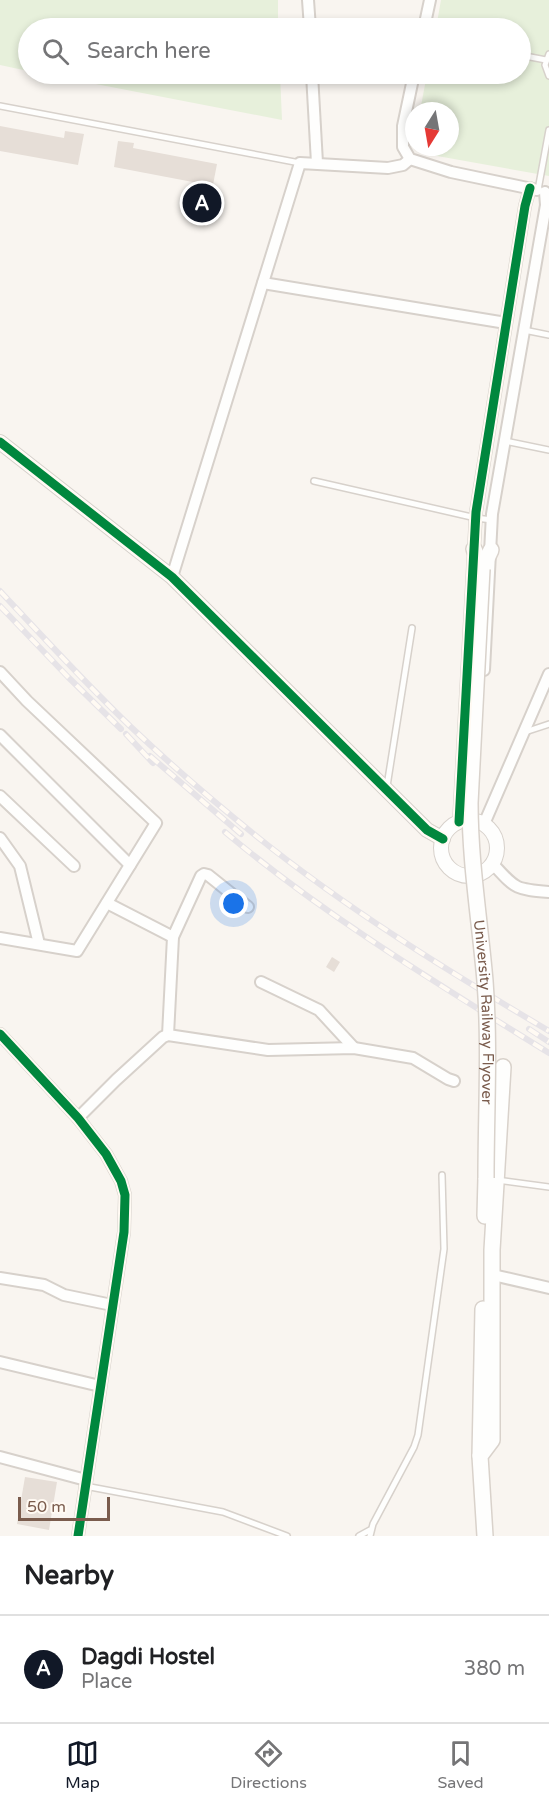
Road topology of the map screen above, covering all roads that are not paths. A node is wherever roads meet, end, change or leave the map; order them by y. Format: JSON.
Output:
{"nodes":[{"id":1,"x":308,"y":0,"type":"edge"},
{"id":2,"x":430,"y":0,"type":"edge"},
{"id":3,"x":309,"y":18,"type":"edge"},
{"id":4,"x":426,"y":18,"type":"edge"},
{"id":5,"x":531,"y":56,"type":"edge"},
{"id":6,"x":547,"y":57,"type":"edge"},
{"id":7,"x":549,"y":76,"type":"edge"},
{"id":8,"x":313,"y":84,"type":"edge"},
{"id":9,"x":412,"y":84,"type":"edge"},
{"id":10,"x":0,"y":106,"type":"edge"},
{"id":11,"x":549,"y":130,"type":"edge"},
{"id":12,"x":410,"y":159,"type":"junction"},
{"id":13,"x":300,"y":162,"type":"junction"},
{"id":14,"x":317,"y":163,"type":"junction"},
{"id":15,"x":541,"y":191,"type":"edge"},
{"id":16,"x":263,"y":283,"type":"junction"},
{"id":17,"x":506,"y":323,"type":"junction"},
{"id":18,"x":524,"y":330,"type":"junction"},
{"id":19,"x":549,"y":335,"type":"edge"},
{"id":20,"x":505,"y":441,"type":"junction"},
{"id":21,"x":0,"y":442,"type":"edge"},
{"id":22,"x":549,"y":450,"type":"edge"},
{"id":23,"x":315,"y":481,"type":"dead end"},
{"id":24,"x":476,"y":518,"type":"junction"},
{"id":25,"x":492,"y":520,"type":"junction"},
{"id":26,"x":474,"y":549,"type":"junction"},
{"id":27,"x":491,"y":550,"type":"junction"},
{"id":28,"x":482,"y":569,"type":"junction"},
{"id":29,"x":172,"y":577,"type":"junction"},
{"id":30,"x":412,"y":628,"type":"dead end"},
{"id":31,"x":0,"y":672,"type":"edge"},
{"id":32,"x":549,"y":674,"type":"edge"},
{"id":33,"x":549,"y":724,"type":"edge"},
{"id":34,"x":523,"y":733,"type":"junction"},
{"id":35,"x":0,"y":735,"type":"edge"},
{"id":36,"x":386,"y":790,"type":"junction"},
{"id":37,"x":0,"y":796,"type":"edge"},
{"id":38,"x":459,"y":822,"type":"junction"},
{"id":39,"x":480,"y":822,"type":"junction"},
{"id":40,"x":0,"y":838,"type":"edge"},
{"id":41,"x":442,"y":839,"type":"junction"},
{"id":42,"x":492,"y":863,"type":"junction"},
{"id":43,"x":130,"y":865,"type":"junction"},
{"id":44,"x":74,"y":866,"type":"dead end"},
{"id":45,"x":549,"y":892,"type":"edge"},
{"id":46,"x":107,"y":903,"type":"junction"},
{"id":47,"x":248,"y":907,"type":"dead end"},
{"id":48,"x":173,"y":937,"type":"junction"},
{"id":49,"x":0,"y":938,"type":"edge"},
{"id":50,"x":39,"y":944,"type":"junction"},
{"id":51,"x":261,"y":982,"type":"dead end"},
{"id":52,"x":0,"y":1034,"type":"edge"},
{"id":53,"x":168,"y":1035,"type":"junction"},
{"id":54,"x":354,"y":1048,"type":"junction"},
{"id":55,"x":503,"y":1067,"type":"dead end"},
{"id":56,"x":454,"y":1081,"type":"dead end"},
{"id":57,"x":78,"y":1118,"type":"junction"},
{"id":58,"x":442,"y":1176,"type":"dead end"},
{"id":59,"x":497,"y":1180,"type":"junction"},
{"id":60,"x":549,"y":1187,"type":"edge"},
{"id":61,"x":493,"y":1275,"type":"junction"},
{"id":62,"x":0,"y":1278,"type":"edge"},
{"id":63,"x":549,"y":1288,"type":"edge"},
{"id":64,"x":112,"y":1305,"type":"junction"},
{"id":65,"x":0,"y":1362,"type":"edge"},
{"id":66,"x":100,"y":1386,"type":"junction"},
{"id":67,"x":480,"y":1456,"type":"junction"},
{"id":68,"x":0,"y":1457,"type":"edge"},
{"id":69,"x":86,"y":1483,"type":"junction"},
{"id":70,"x":370,"y":1533,"type":"edge"},
{"id":71,"x":78,"y":1536,"type":"edge"},
{"id":72,"x":287,"y":1536,"type":"edge"},
{"id":73,"x":359,"y":1536,"type":"edge"},
{"id":74,"x":485,"y":1536,"type":"edge"}],
"edges":[{"from":1,"to":3,"type":"street"},
{"from":2,"to":4,"type":"street"},
{"from":5,"to":6,"type":"lane"},
{"from":6,"to":7,"type":"lane"},
{"from":8,"to":14,"type":"street"},
{"from":9,"to":12,"type":"street"},
{"from":10,"to":13,"type":"lane"},
{"from":11,"to":15,"type":"lane"},
{"from":12,"to":14,"type":"street"},
{"from":12,"to":15,"type":"street"},
{"from":13,"to":14,"type":"street"},
{"from":13,"to":16,"type":"street"},
{"from":15,"to":17,"type":"street"},
{"from":15,"to":18,"type":"street"},
{"from":16,"to":17,"type":"street"},
{"from":16,"to":29,"type":"street"},
{"from":17,"to":24,"type":"street"},
{"from":18,"to":19,"type":"lane"},
{"from":18,"to":20,"type":"street"},
{"from":20,"to":22,"type":"lane"},
{"from":20,"to":25,"type":"street"},
{"from":21,"to":29,"type":"street"},
{"from":23,"to":24,"type":"lane"},
{"from":24,"to":25,"type":"lane"},
{"from":24,"to":26,"type":"street"},
{"from":25,"to":27,"type":"street"},
{"from":26,"to":28,"type":"main road","name":"University Railway Flyover"},
{"from":26,"to":38,"type":"street"},
{"from":27,"to":28,"type":"main road","name":"University Railway Flyover"},
{"from":27,"to":39,"type":"street"},
{"from":28,"to":67,"type":"main road","name":"University Railway Flyover","bridge":true},
{"from":29,"to":36,"type":"street"},
{"from":30,"to":36,"type":"lane"},
{"from":31,"to":43,"type":"street"},
{"from":32,"to":34,"type":"street"},
{"from":33,"to":34,"type":"lane"},
{"from":34,"to":39,"type":"street"},
{"from":35,"to":43,"type":"street"},
{"from":36,"to":41,"type":"street"},
{"from":37,"to":44,"type":"street"},
{"from":38,"to":39,"type":"street"},
{"from":38,"to":41,"type":"street"},
{"from":39,"to":42,"type":"street"},
{"from":40,"to":50,"type":"street"},
{"from":41,"to":42,"type":"street"},
{"from":42,"to":45,"type":"street"},
{"from":43,"to":46,"type":"street"},
{"from":46,"to":48,"type":"street"},
{"from":46,"to":50,"type":"street"},
{"from":47,"to":48,"type":"street"},
{"from":48,"to":53,"type":"street"},
{"from":49,"to":50,"type":"street"},
{"from":51,"to":54,"type":"street"},
{"from":52,"to":57,"type":"street"},
{"from":53,"to":54,"type":"street"},
{"from":53,"to":57,"type":"street"},
{"from":54,"to":56,"type":"street"},
{"from":55,"to":59,"type":"main road"},
{"from":57,"to":64,"type":"street"},
{"from":58,"to":70,"type":"lane"},
{"from":59,"to":60,"type":"lane"},
{"from":59,"to":61,"type":"main road"},
{"from":61,"to":63,"type":"street"},
{"from":61,"to":67,"type":"main road"},
{"from":62,"to":64,"type":"street"},
{"from":64,"to":66,"type":"street"},
{"from":65,"to":66,"type":"street"},
{"from":66,"to":69,"type":"street"},
{"from":67,"to":74,"type":"main road","name":"University Railway Flyover"},
{"from":68,"to":69,"type":"street"},
{"from":69,"to":71,"type":"street"},
{"from":69,"to":72,"type":"lane"},
{"from":70,"to":73,"type":"lane"}]}
